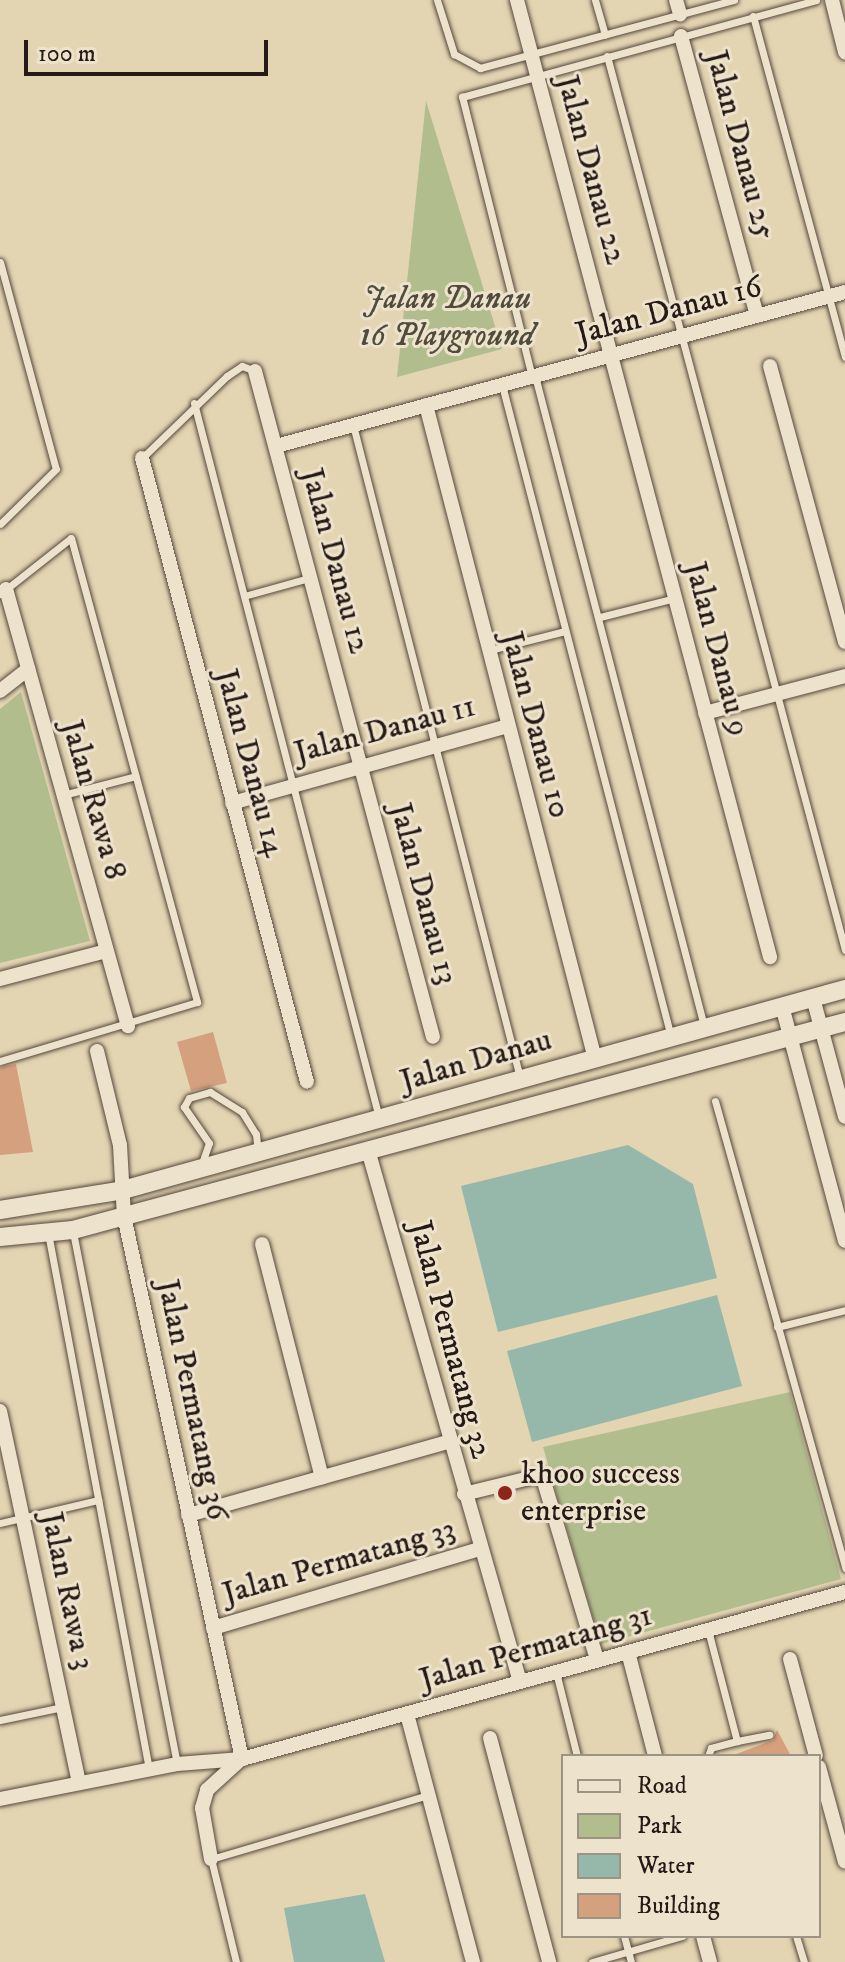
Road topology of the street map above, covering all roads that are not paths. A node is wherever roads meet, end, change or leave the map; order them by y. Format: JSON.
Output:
{"nodes":[{"id":1,"x":437,"y":0,"type":"edge"},
{"id":2,"x":517,"y":0,"type":"edge"},
{"id":3,"x":595,"y":0,"type":"edge"},
{"id":4,"x":734,"y":0,"type":"edge"},
{"id":5,"x":816,"y":0,"type":"edge"},
{"id":6,"x":832,"y":0,"type":"edge"},
{"id":7,"x":678,"y":7,"type":"edge"},
{"id":8,"x":753,"y":16,"type":"junction"},
{"id":9,"x":605,"y":35,"type":"junction"},
{"id":10,"x":681,"y":36,"type":"junction"},
{"id":11,"x":845,"y":52,"type":"edge"},
{"id":12,"x":531,"y":54,"type":"junction"},
{"id":13,"x":607,"y":56,"type":"junction"},
{"id":14,"x":537,"y":74,"type":"junction"},
{"id":15,"x":0,"y":262,"type":"edge"},
{"id":16,"x":845,"y":292,"type":"edge"},
{"id":17,"x":829,"y":296,"type":"junction"},
{"id":18,"x":757,"y":316,"type":"junction"},
{"id":19,"x":683,"y":336,"type":"junction"},
{"id":20,"x":611,"y":355,"type":"junction"},
{"id":21,"x":845,"y":357,"type":"edge"},
{"id":22,"x":770,"y":366,"type":"dead end"},
{"id":23,"x":255,"y":371,"type":"joint"},
{"id":24,"x":534,"y":376,"type":"junction"},
{"id":25,"x":502,"y":385,"type":"junction"},
{"id":26,"x":194,"y":403,"type":"junction"},
{"id":27,"x":426,"y":405,"type":"junction"},
{"id":28,"x":353,"y":425,"type":"junction"},
{"id":29,"x":276,"y":446,"type":"junction"},
{"id":30,"x":142,"y":458,"type":"joint"},
{"id":31,"x":0,"y":524,"type":"edge"},
{"id":32,"x":311,"y":578,"type":"junction"},
{"id":33,"x":3,"y":591,"type":"edge"},
{"id":34,"x":244,"y":596,"type":"junction"},
{"id":35,"x":675,"y":598,"type":"junction"},
{"id":36,"x":600,"y":617,"type":"junction"},
{"id":37,"x":565,"y":631,"type":"junction"},
{"id":38,"x":845,"y":642,"type":"edge"},
{"id":39,"x":486,"y":651,"type":"junction"},
{"id":40,"x":28,"y":669,"type":"junction"},
{"id":41,"x":845,"y":676,"type":"edge"},
{"id":42,"x":0,"y":691,"type":"edge"},
{"id":43,"x":779,"y":693,"type":"junction"},
{"id":44,"x":705,"y":713,"type":"junction"},
{"id":45,"x":507,"y":726,"type":"junction"},
{"id":46,"x":430,"y":747,"type":"junction"},
{"id":47,"x":360,"y":766,"type":"junction"},
{"id":48,"x":136,"y":776,"type":"junction"},
{"id":49,"x":292,"y":785,"type":"junction"},
{"id":50,"x":63,"y":795,"type":"junction"},
{"id":51,"x":232,"y":803,"type":"junction"},
{"id":52,"x":845,"y":950,"type":"edge"},
{"id":53,"x":106,"y":951,"type":"junction"},
{"id":54,"x":770,"y":957,"type":"dead end"},
{"id":55,"x":0,"y":979,"type":"edge"},
{"id":56,"x":845,"y":989,"type":"edge"},
{"id":57,"x":813,"y":998,"type":"junction"},
{"id":58,"x":782,"y":1006,"type":"junction"},
{"id":59,"x":845,"y":1022,"type":"edge"},
{"id":60,"x":128,"y":1026,"type":"junction"},
{"id":61,"x":705,"y":1028,"type":"junction"},
{"id":62,"x":821,"y":1028,"type":"junction"},
{"id":63,"x":790,"y":1036,"type":"junction"},
{"id":64,"x":433,"y":1037,"type":"dead end"},
{"id":65,"x":671,"y":1037,"type":"junction"},
{"id":66,"x":97,"y":1051,"type":"dead end"},
{"id":67,"x":595,"y":1059,"type":"junction"},
{"id":68,"x":0,"y":1061,"type":"edge"},
{"id":69,"x":520,"y":1080,"type":"junction"},
{"id":70,"x":307,"y":1082,"type":"dead end"},
{"id":71,"x":715,"y":1101,"type":"dead end"},
{"id":72,"x":845,"y":1117,"type":"edge"},
{"id":73,"x":379,"y":1119,"type":"junction"},
{"id":74,"x":368,"y":1150,"type":"junction"},
{"id":75,"x":258,"y":1152,"type":"junction"},
{"id":76,"x":200,"y":1169,"type":"junction"},
{"id":77,"x":123,"y":1190,"type":"junction"},
{"id":78,"x":0,"y":1210,"type":"edge"},
{"id":79,"x":124,"y":1216,"type":"junction"},
{"id":80,"x":73,"y":1230,"type":"junction"},
{"id":81,"x":48,"y":1233,"type":"junction"},
{"id":82,"x":0,"y":1237,"type":"edge"},
{"id":83,"x":845,"y":1241,"type":"edge"},
{"id":84,"x":262,"y":1244,"type":"dead end"},
{"id":85,"x":845,"y":1310,"type":"edge"},
{"id":86,"x":777,"y":1327,"type":"junction"},
{"id":87,"x":0,"y":1411,"type":"edge"},
{"id":88,"x":448,"y":1442,"type":"junction"},
{"id":89,"x":322,"y":1477,"type":"junction"},
{"id":90,"x":464,"y":1494,"type":"junction"},
{"id":91,"x":98,"y":1500,"type":"junction"},
{"id":92,"x":188,"y":1515,"type":"junction"},
{"id":93,"x":23,"y":1519,"type":"junction"},
{"id":94,"x":0,"y":1523,"type":"edge"},
{"id":95,"x":480,"y":1549,"type":"junction"},
{"id":96,"x":845,"y":1568,"type":"edge"},
{"id":97,"x":845,"y":1592,"type":"edge"},
{"id":98,"x":213,"y":1628,"type":"junction"},
{"id":99,"x":708,"y":1630,"type":"junction"},
{"id":100,"x":628,"y":1652,"type":"junction"},
{"id":101,"x":790,"y":1659,"type":"dead end"},
{"id":102,"x":597,"y":1660,"type":"junction"},
{"id":103,"x":556,"y":1672,"type":"junction"},
{"id":104,"x":520,"y":1682,"type":"junction"},
{"id":105,"x":63,"y":1707,"type":"junction"},
{"id":106,"x":407,"y":1714,"type":"junction"},
{"id":107,"x":0,"y":1720,"type":"edge"},
{"id":108,"x":769,"y":1735,"type":"dead end"},
{"id":109,"x":490,"y":1738,"type":"dead end"},
{"id":110,"x":737,"y":1741,"type":"junction"},
{"id":111,"x":576,"y":1754,"type":"edge"},
{"id":112,"x":654,"y":1754,"type":"edge"},
{"id":113,"x":709,"y":1754,"type":"edge"},
{"id":114,"x":815,"y":1754,"type":"edge"},
{"id":115,"x":242,"y":1759,"type":"junction"},
{"id":116,"x":177,"y":1764,"type":"junction"},
{"id":117,"x":149,"y":1769,"type":"junction"},
{"id":118,"x":821,"y":1781,"type":"edge"},
{"id":119,"x":79,"y":1783,"type":"junction"},
{"id":120,"x":428,"y":1795,"type":"junction"},
{"id":121,"x":0,"y":1799,"type":"edge"},
{"id":122,"x":826,"y":1817,"type":"edge"},
{"id":123,"x":211,"y":1859,"type":"junction"},
{"id":124,"x":845,"y":1862,"type":"edge"},
{"id":125,"x":625,"y":1938,"type":"edge"},
{"id":126,"x":675,"y":1938,"type":"edge"},
{"id":127,"x":704,"y":1938,"type":"edge"},
{"id":128,"x":797,"y":1938,"type":"edge"},
{"id":129,"x":628,"y":1951,"type":"junction"},
{"id":130,"x":236,"y":1962,"type":"edge"},
{"id":131,"x":473,"y":1962,"type":"edge"},
{"id":132,"x":549,"y":1962,"type":"edge"},
{"id":133,"x":592,"y":1962,"type":"edge"},
{"id":134,"x":631,"y":1962,"type":"edge"},
{"id":135,"x":710,"y":1962,"type":"edge"},
{"id":136,"x":804,"y":1962,"type":"edge"}],
"edges":[{"from":1,"to":12,"type":"lane"},
{"from":2,"to":12,"type":"street","name":"Jalan Danau 22"},
{"from":3,"to":9,"type":"lane"},
{"from":4,"to":7,"type":"lane"},
{"from":5,"to":8,"type":"lane"},
{"from":6,"to":11,"type":"street"},
{"from":7,"to":9,"type":"lane"},
{"from":8,"to":10,"type":"lane"},
{"from":8,"to":17,"type":"lane"},
{"from":9,"to":12,"type":"lane"},
{"from":10,"to":13,"type":"lane"},
{"from":10,"to":18,"type":"street","name":"Jalan Danau 25"},
{"from":12,"to":14,"type":"street","name":"Jalan Danau 22"},
{"from":13,"to":14,"type":"lane"},
{"from":13,"to":19,"type":"lane"},
{"from":14,"to":20,"type":"street","name":"Jalan Danau 22"},
{"from":14,"to":24,"type":"lane"},
{"from":15,"to":31,"type":"lane"},
{"from":16,"to":17,"type":"street","name":"Jalan Danau 16"},
{"from":17,"to":18,"type":"street","name":"Jalan Danau 16"},
{"from":17,"to":21,"type":"lane"},
{"from":18,"to":19,"type":"street","name":"Jalan Danau 16"},
{"from":19,"to":20,"type":"street","name":"Jalan Danau 16"},
{"from":19,"to":43,"type":"lane"},
{"from":20,"to":24,"type":"street","name":"Jalan Danau 16"},
{"from":20,"to":35,"type":"street","name":"Jalan Danau 9"},
{"from":22,"to":38,"type":"street"},
{"from":23,"to":26,"type":"lane"},
{"from":23,"to":29,"type":"street","name":"Jalan Danau 12"},
{"from":24,"to":25,"type":"street","name":"Jalan Danau 16"},
{"from":24,"to":36,"type":"lane"},
{"from":25,"to":27,"type":"street","name":"Jalan Danau 16"},
{"from":25,"to":37,"type":"lane"},
{"from":26,"to":30,"type":"lane"},
{"from":26,"to":34,"type":"lane"},
{"from":27,"to":28,"type":"street","name":"Jalan Danau 16"},
{"from":27,"to":39,"type":"street","name":"Jalan Danau 10"},
{"from":28,"to":29,"type":"street","name":"Jalan Danau 16"},
{"from":28,"to":46,"type":"lane"},
{"from":29,"to":32,"type":"street","name":"Jalan Danau 12"},
{"from":30,"to":51,"type":"street","name":"Jalan Danau 14"},
{"from":32,"to":34,"type":"lane"},
{"from":32,"to":47,"type":"street","name":"Jalan Danau 12"},
{"from":33,"to":40,"type":"street","name":"Jalan Rawa 8"},
{"from":33,"to":48,"type":"lane"},
{"from":34,"to":49,"type":"lane"},
{"from":35,"to":36,"type":"lane"},
{"from":35,"to":44,"type":"street","name":"Jalan Danau 9"},
{"from":36,"to":61,"type":"lane"},
{"from":37,"to":39,"type":"lane"},
{"from":37,"to":65,"type":"lane"},
{"from":39,"to":45,"type":"street","name":"Jalan Danau 10"},
{"from":40,"to":42,"type":"street"},
{"from":40,"to":50,"type":"street","name":"Jalan Rawa 8"},
{"from":41,"to":43,"type":"street"},
{"from":43,"to":44,"type":"street"},
{"from":43,"to":52,"type":"lane"},
{"from":44,"to":54,"type":"street","name":"Jalan Danau 9"},
{"from":45,"to":46,"type":"street","name":"Jalan Danau 11"},
{"from":45,"to":67,"type":"street","name":"Jalan Danau 10"},
{"from":46,"to":47,"type":"street","name":"Jalan Danau 11"},
{"from":46,"to":69,"type":"lane"},
{"from":47,"to":49,"type":"street","name":"Jalan Danau 11"},
{"from":47,"to":64,"type":"street","name":"Jalan Danau 13"},
{"from":48,"to":50,"type":"lane"},
{"from":48,"to":60,"type":"lane"},
{"from":49,"to":51,"type":"street","name":"Jalan Danau 11"},
{"from":49,"to":73,"type":"lane"},
{"from":50,"to":53,"type":"street","name":"Jalan Rawa 8"},
{"from":51,"to":70,"type":"street","name":"Jalan Danau 14"},
{"from":53,"to":55,"type":"street"},
{"from":53,"to":60,"type":"street","name":"Jalan Rawa 8"},
{"from":56,"to":57,"type":"street","name":"Jalan Danau"},
{"from":57,"to":58,"type":"street","name":"Jalan Danau"},
{"from":57,"to":62,"type":"street"},
{"from":58,"to":61,"type":"street","name":"Jalan Danau"},
{"from":58,"to":63,"type":"street"},
{"from":59,"to":62,"type":"street","name":"Jalan Danau"},
{"from":60,"to":68,"type":"lane"},
{"from":61,"to":65,"type":"street","name":"Jalan Danau"},
{"from":62,"to":63,"type":"street","name":"Jalan Danau"},
{"from":62,"to":72,"type":"street"},
{"from":63,"to":74,"type":"street","name":"Jalan Danau"},
{"from":63,"to":83,"type":"street"},
{"from":65,"to":67,"type":"street","name":"Jalan Danau"},
{"from":66,"to":77,"type":"street","name":"Jalan Permatang 36"},
{"from":67,"to":69,"type":"street","name":"Jalan Danau"},
{"from":69,"to":73,"type":"street","name":"Jalan Danau"},
{"from":71,"to":86,"type":"lane"},
{"from":73,"to":75,"type":"street","name":"Jalan Danau"},
{"from":74,"to":79,"type":"street","name":"Jalan Danau"},
{"from":74,"to":88,"type":"street","name":"Jalan Permatang 32"},
{"from":75,"to":76,"type":"street","name":"Jalan Danau"},
{"from":75,"to":76,"type":"lane"},
{"from":76,"to":77,"type":"street","name":"Jalan Danau"},
{"from":77,"to":78,"type":"street","name":"Jalan Danau"},
{"from":77,"to":79,"type":"street","name":"Jalan Permatang 36"},
{"from":79,"to":80,"type":"street","name":"Jalan Danau"},
{"from":79,"to":92,"type":"street","name":"Jalan Permatang 36"},
{"from":80,"to":81,"type":"street","name":"Jalan Danau"},
{"from":80,"to":116,"type":"lane"},
{"from":81,"to":82,"type":"street","name":"Jalan Danau"},
{"from":81,"to":91,"type":"lane"},
{"from":84,"to":89,"type":"street"},
{"from":85,"to":86,"type":"lane"},
{"from":86,"to":96,"type":"lane"},
{"from":87,"to":93,"type":"street","name":"Jalan Rawa 3"},
{"from":88,"to":89,"type":"street"},
{"from":88,"to":90,"type":"street","name":"Jalan Permatang 32"},
{"from":89,"to":92,"type":"street"},
{"from":90,"to":95,"type":"street","name":"Jalan Permatang 32"},
{"from":90,"to":102,"type":"street"},
{"from":91,"to":93,"type":"lane"},
{"from":91,"to":117,"type":"lane"},
{"from":92,"to":98,"type":"street","name":"Jalan Permatang 36"},
{"from":93,"to":94,"type":"lane"},
{"from":93,"to":105,"type":"street","name":"Jalan Rawa 3"},
{"from":95,"to":98,"type":"street","name":"Jalan Permatang 33"},
{"from":95,"to":104,"type":"street","name":"Jalan Permatang 32"},
{"from":97,"to":99,"type":"street","name":"Jalan Permatang 31"},
{"from":98,"to":115,"type":"street","name":"Jalan Permatang 36"},
{"from":99,"to":100,"type":"street","name":"Jalan Permatang 31"},
{"from":99,"to":110,"type":"lane"},
{"from":100,"to":102,"type":"street","name":"Jalan Permatang 31"},
{"from":100,"to":112,"type":"street"},
{"from":101,"to":114,"type":"street"},
{"from":102,"to":103,"type":"street","name":"Jalan Permatang 31"},
{"from":103,"to":104,"type":"street","name":"Jalan Permatang 31"},
{"from":103,"to":111,"type":"lane"},
{"from":104,"to":106,"type":"street","name":"Jalan Permatang 31"},
{"from":105,"to":107,"type":"lane"},
{"from":105,"to":119,"type":"street","name":"Jalan Rawa 3"},
{"from":106,"to":115,"type":"street","name":"Jalan Permatang 31"},
{"from":106,"to":120,"type":"street"},
{"from":108,"to":110,"type":"lane"},
{"from":109,"to":132,"type":"street"},
{"from":110,"to":113,"type":"lane"},
{"from":115,"to":116,"type":"street","name":"Jalan Permatang 31"},
{"from":115,"to":123,"type":"street"},
{"from":116,"to":117,"type":"street","name":"Jalan Permatang 31"},
{"from":117,"to":119,"type":"street","name":"Jalan Permatang 31"},
{"from":118,"to":122,"type":"street"},
{"from":119,"to":121,"type":"street","name":"Jalan Permatang 31"},
{"from":120,"to":123,"type":"lane"},
{"from":120,"to":131,"type":"street"},
{"from":122,"to":124,"type":"street"},
{"from":123,"to":130,"type":"lane"},
{"from":125,"to":129,"type":"lane"},
{"from":126,"to":129,"type":"lane"},
{"from":127,"to":135,"type":"street"},
{"from":128,"to":136,"type":"lane"},
{"from":129,"to":133,"type":"lane"},
{"from":129,"to":134,"type":"lane"}]}
